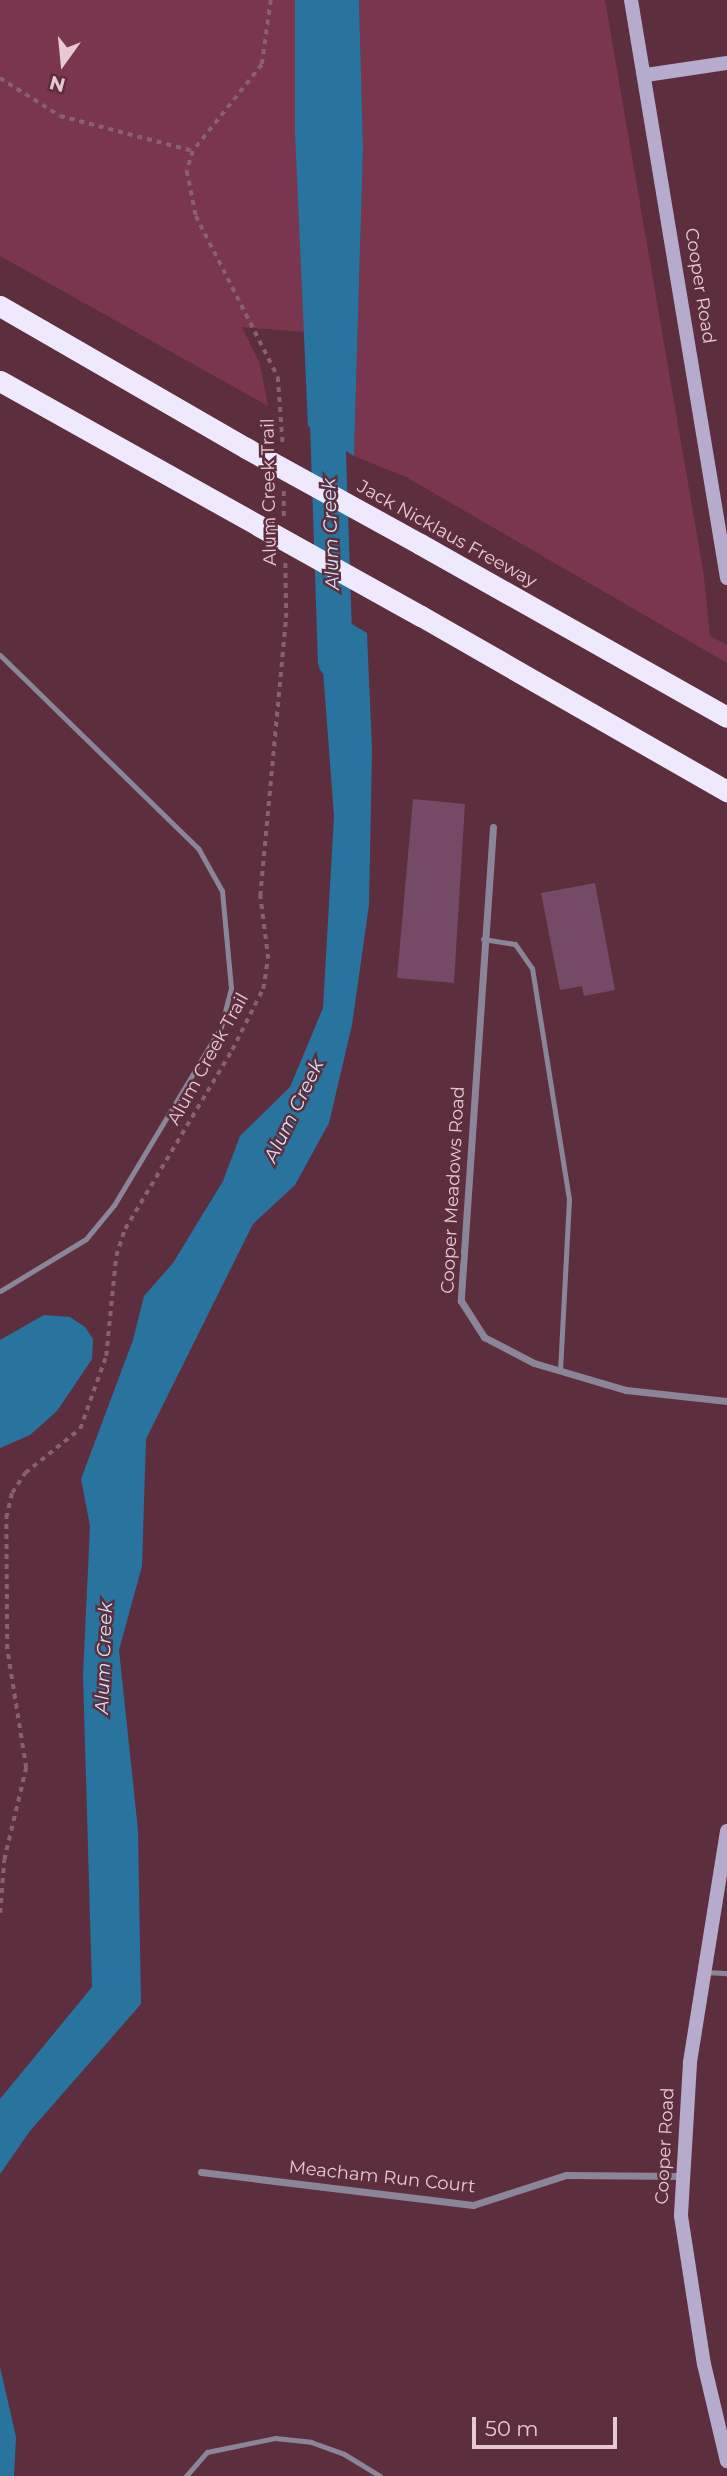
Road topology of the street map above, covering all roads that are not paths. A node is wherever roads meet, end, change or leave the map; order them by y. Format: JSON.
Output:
{"nodes":[{"id":1,"x":631,"y":0,"type":"edge"},
{"id":2,"x":727,"y":64,"type":"edge"},
{"id":3,"x":646,"y":75,"type":"junction"},
{"id":4,"x":0,"y":306,"type":"edge"},
{"id":5,"x":0,"y":381,"type":"edge"},
{"id":6,"x":727,"y":578,"type":"edge"},
{"id":7,"x":0,"y":655,"type":"edge"},
{"id":8,"x":727,"y":717,"type":"edge"},
{"id":9,"x":727,"y":791,"type":"edge"},
{"id":10,"x":493,"y":827,"type":"dead end"},
{"id":11,"x":483,"y":939,"type":"junction"},
{"id":12,"x":0,"y":1291,"type":"edge"},
{"id":13,"x":560,"y":1370,"type":"junction"},
{"id":14,"x":727,"y":1401,"type":"edge"},
{"id":15,"x":727,"y":1831,"type":"edge"},
{"id":16,"x":705,"y":1972,"type":"junction"},
{"id":17,"x":727,"y":1973,"type":"edge"},
{"id":18,"x":201,"y":2172,"type":"dead end"},
{"id":19,"x":682,"y":2176,"type":"junction"},
{"id":20,"x":726,"y":2452,"type":"edge"},
{"id":21,"x":186,"y":2476,"type":"edge"},
{"id":22,"x":380,"y":2476,"type":"edge"}],
"edges":[{"from":1,"to":3,"type":"street","name":"Cooper Road"},
{"from":2,"to":3,"type":"street"},
{"from":3,"to":6,"type":"street","name":"Cooper Road"},
{"from":4,"to":8,"type":"highway","name":"Jack Nicklaus Freeway","bridge":true},
{"from":5,"to":9,"type":"highway","bridge":true},
{"from":7,"to":12,"type":"lane"},
{"from":10,"to":11,"type":"street","name":"Cooper Meadows Road"},
{"from":11,"to":13,"type":"lane"},
{"from":11,"to":13,"type":"street","name":"Cooper Meadows Road"},
{"from":13,"to":14,"type":"street","name":"Cooper Meadows Road"},
{"from":15,"to":16,"type":"street","name":"Cooper Road"},
{"from":16,"to":17,"type":"lane"},
{"from":16,"to":19,"type":"street","name":"Cooper Road"},
{"from":18,"to":19,"type":"street","name":"Meacham Run Court"},
{"from":19,"to":20,"type":"street","name":"Cooper Road"},
{"from":21,"to":22,"type":"lane"}]}
